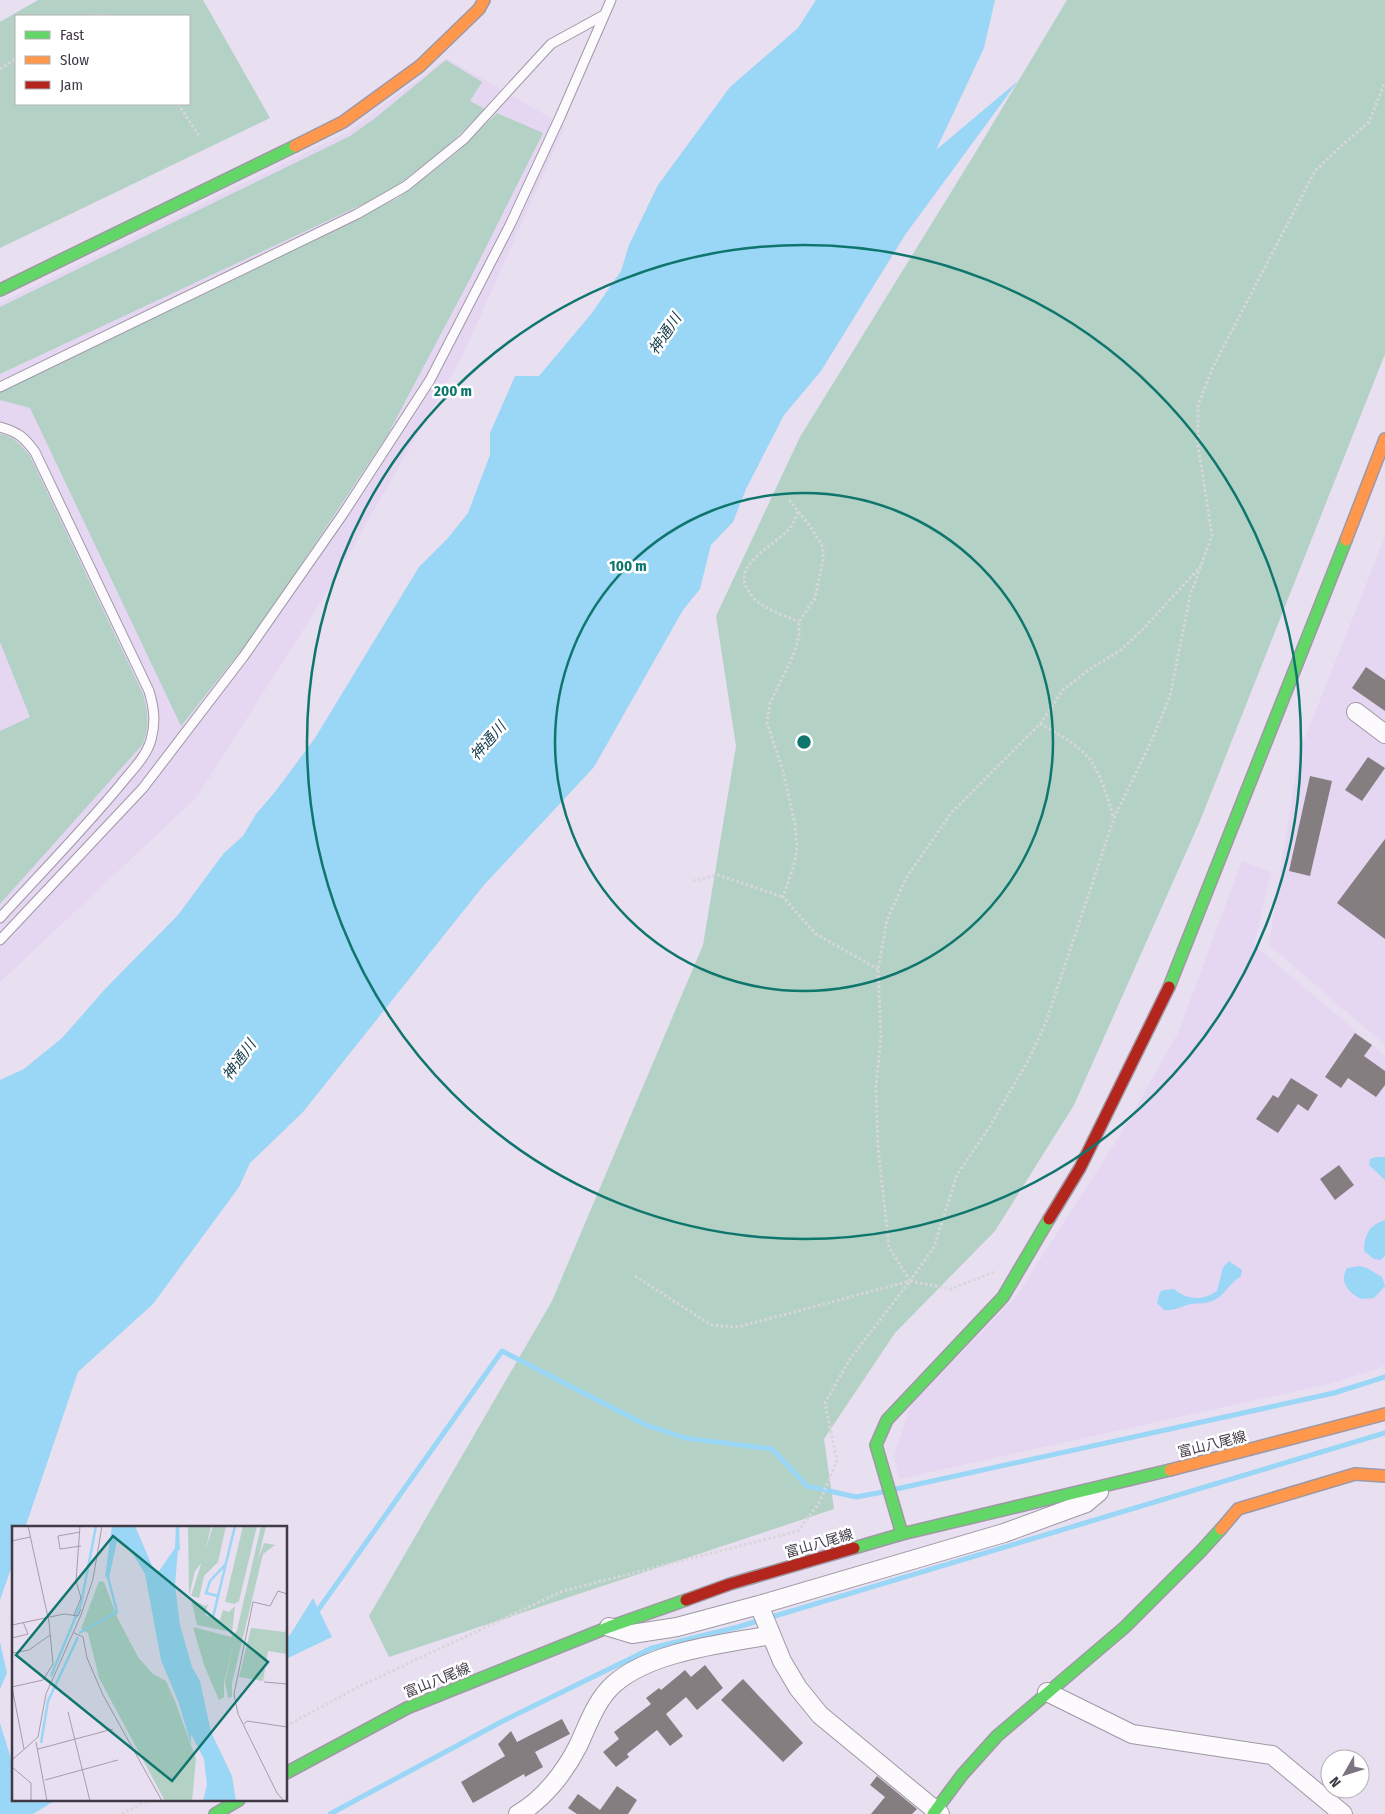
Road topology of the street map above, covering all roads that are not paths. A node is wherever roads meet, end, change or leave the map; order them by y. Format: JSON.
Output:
{"nodes":[{"id":1,"x":484,"y":0,"type":"edge"},
{"id":2,"x":611,"y":0,"type":"edge"},
{"id":3,"x":604,"y":15,"type":"junction"},
{"id":4,"x":0,"y":290,"type":"edge"},
{"id":5,"x":0,"y":387,"type":"edge"},
{"id":6,"x":0,"y":427,"type":"edge"},
{"id":7,"x":1385,"y":439,"type":"edge"},
{"id":8,"x":1356,"y":712,"type":"dead end"},
{"id":9,"x":1385,"y":734,"type":"edge"},
{"id":10,"x":0,"y":918,"type":"edge"},
{"id":11,"x":0,"y":940,"type":"edge"},
{"id":12,"x":1385,"y":1414,"type":"edge"},
{"id":13,"x":1385,"y":1476,"type":"edge"},
{"id":14,"x":1107,"y":1485,"type":"junction"},
{"id":15,"x":902,"y":1534,"type":"junction"},
{"id":16,"x":765,"y":1620,"type":"junction"},
{"id":17,"x":609,"y":1627,"type":"junction"},
{"id":18,"x":1047,"y":1692,"type":"junction"},
{"id":19,"x":288,"y":1771,"type":"edge"},
{"id":20,"x":236,"y":1802,"type":"edge"},
{"id":21,"x":936,"y":1813,"type":"edge"},
{"id":22,"x":215,"y":1814,"type":"edge"},
{"id":23,"x":518,"y":1814,"type":"edge"},
{"id":24,"x":1343,"y":1814,"type":"edge"}],
"edges":[{"from":1,"to":4,"type":"street"},
{"from":2,"to":3,"type":"lane"},
{"from":3,"to":5,"type":"lane"},
{"from":3,"to":11,"type":"lane"},
{"from":6,"to":10,"type":"lane"},
{"from":7,"to":15,"type":"street"},
{"from":8,"to":9,"type":"street"},
{"from":12,"to":14,"type":"street","name":"富山八尾線"},
{"from":13,"to":18,"type":"street"},
{"from":14,"to":15,"type":"street","name":"富山八尾線"},
{"from":14,"to":16,"type":"street"},
{"from":15,"to":17,"type":"street","name":"富山八尾線"},
{"from":16,"to":17,"type":"street"},
{"from":16,"to":21,"type":"street"},
{"from":16,"to":23,"type":"street"},
{"from":17,"to":19,"type":"street","name":"富山八尾線"},
{"from":18,"to":21,"type":"street"},
{"from":18,"to":24,"type":"street"},
{"from":20,"to":22,"type":"street"}]}
